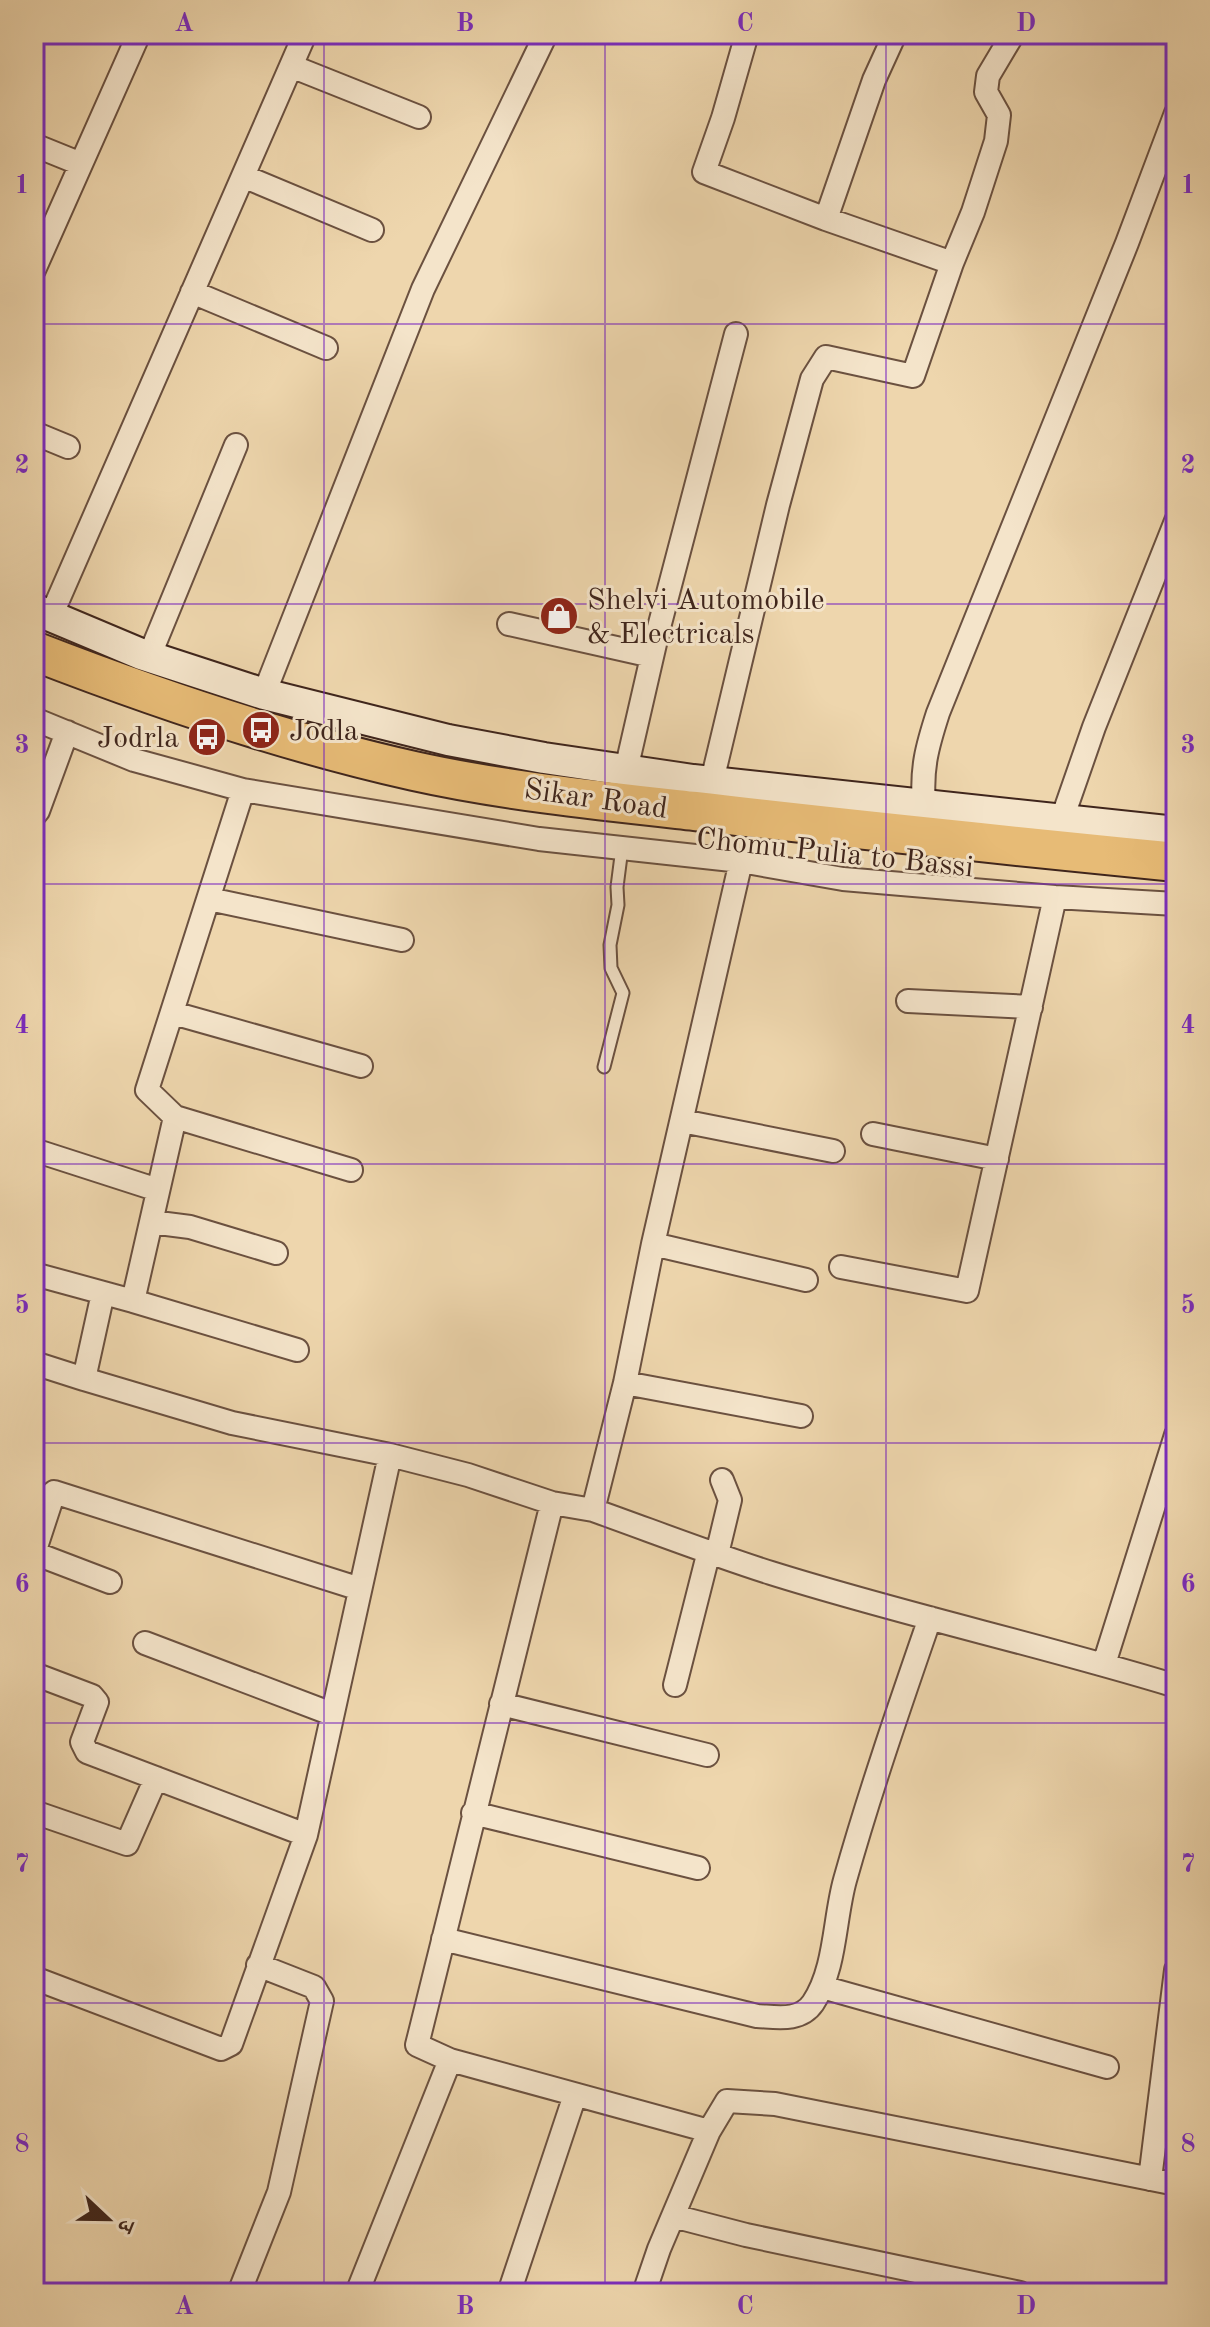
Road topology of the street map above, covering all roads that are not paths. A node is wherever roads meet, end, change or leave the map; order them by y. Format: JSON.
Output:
{"nodes":[{"id":1,"x":305,"y":34,"type":"edge"},
{"id":2,"x":747,"y":34,"type":"edge"},
{"id":3,"x":895,"y":34,"type":"edge"},
{"id":4,"x":1013,"y":34,"type":"edge"},
{"id":5,"x":138,"y":36,"type":"dead end"},
{"id":6,"x":538,"y":36,"type":"edge"},
{"id":7,"x":291,"y":66,"type":"junction"},
{"id":8,"x":1176,"y":113,"type":"edge"},
{"id":9,"x":419,"y":117,"type":"dead end"},
{"id":10,"x":34,"y":145,"type":"edge"},
{"id":11,"x":81,"y":164,"type":"junction"},
{"id":12,"x":243,"y":176,"type":"junction"},
{"id":13,"x":826,"y":219,"type":"junction"},
{"id":14,"x":372,"y":230,"type":"dead end"},
{"id":15,"x":952,"y":263,"type":"junction"},
{"id":16,"x":34,"y":270,"type":"edge"},
{"id":17,"x":192,"y":292,"type":"junction"},
{"id":18,"x":736,"y":334,"type":"dead end"},
{"id":19,"x":326,"y":348,"type":"dead end"},
{"id":20,"x":34,"y":433,"type":"edge"},
{"id":21,"x":236,"y":445,"type":"dead end"},
{"id":22,"x":68,"y":447,"type":"dead end"},
{"id":23,"x":1176,"y":521,"type":"edge"},
{"id":24,"x":42,"y":612,"type":"edge"},
{"id":25,"x":509,"y":624,"type":"dead end"},
{"id":26,"x":34,"y":651,"type":"edge"},
{"id":27,"x":652,"y":656,"type":"junction"},
{"id":28,"x":149,"y":657,"type":"junction"},
{"id":29,"x":34,"y":678,"type":"edge"},
{"id":30,"x":264,"y":694,"type":"junction"},
{"id":31,"x":34,"y":719,"type":"edge"},
{"id":32,"x":67,"y":732,"type":"junction"},
{"id":33,"x":626,"y":770,"type":"junction"},
{"id":34,"x":712,"y":781,"type":"junction"},
{"id":35,"x":243,"y":790,"type":"junction"},
{"id":36,"x":924,"y":804,"type":"junction"},
{"id":37,"x":34,"y":816,"type":"edge"},
{"id":38,"x":1062,"y":819,"type":"junction"},
{"id":39,"x":1176,"y":832,"type":"edge"},
{"id":40,"x":622,"y":848,"type":"junction"},
{"id":41,"x":741,"y":861,"type":"junction"},
{"id":42,"x":1176,"y":862,"type":"edge"},
{"id":43,"x":1176,"y":887,"type":"edge"},
{"id":44,"x":1055,"y":897,"type":"junction"},
{"id":45,"x":209,"y":899,"type":"junction"},
{"id":46,"x":1176,"y":904,"type":"edge"},
{"id":47,"x":402,"y":940,"type":"dead end"},
{"id":48,"x":908,"y":1001,"type":"dead end"},
{"id":49,"x":1031,"y":1007,"type":"junction"},
{"id":50,"x":173,"y":1013,"type":"junction"},
{"id":51,"x":361,"y":1066,"type":"dead end"},
{"id":52,"x":604,"y":1067,"type":"dead end"},
{"id":53,"x":175,"y":1117,"type":"junction"},
{"id":54,"x":682,"y":1121,"type":"junction"},
{"id":55,"x":873,"y":1134,"type":"dead end"},
{"id":56,"x":34,"y":1150,"type":"edge"},
{"id":57,"x":833,"y":1151,"type":"dead end"},
{"id":58,"x":997,"y":1159,"type":"junction"},
{"id":59,"x":351,"y":1170,"type":"dead end"},
{"id":60,"x":158,"y":1190,"type":"junction"},
{"id":61,"x":151,"y":1222,"type":"junction"},
{"id":62,"x":653,"y":1244,"type":"junction"},
{"id":63,"x":276,"y":1253,"type":"dead end"},
{"id":64,"x":841,"y":1267,"type":"dead end"},
{"id":65,"x":34,"y":1274,"type":"edge"},
{"id":66,"x":806,"y":1280,"type":"dead end"},
{"id":67,"x":103,"y":1293,"type":"junction"},
{"id":68,"x":133,"y":1301,"type":"junction"},
{"id":69,"x":297,"y":1350,"type":"dead end"},
{"id":70,"x":34,"y":1363,"type":"edge"},
{"id":71,"x":84,"y":1379,"type":"junction"},
{"id":72,"x":625,"y":1383,"type":"junction"},
{"id":73,"x":801,"y":1416,"type":"dead end"},
{"id":74,"x":1176,"y":1435,"type":"edge"},
{"id":75,"x":390,"y":1455,"type":"junction"},
{"id":76,"x":722,"y":1480,"type":"dead end"},
{"id":77,"x":552,"y":1503,"type":"junction"},
{"id":78,"x":593,"y":1510,"type":"junction"},
{"id":79,"x":713,"y":1552,"type":"junction"},
{"id":80,"x":34,"y":1553,"type":"edge"},
{"id":81,"x":110,"y":1582,"type":"dead end"},
{"id":82,"x":360,"y":1589,"type":"junction"},
{"id":83,"x":930,"y":1618,"type":"junction"},
{"id":84,"x":145,"y":1643,"type":"dead end"},
{"id":85,"x":1104,"y":1664,"type":"junction"},
{"id":86,"x":34,"y":1674,"type":"edge"},
{"id":87,"x":675,"y":1685,"type":"dead end"},
{"id":88,"x":1176,"y":1686,"type":"edge"},
{"id":89,"x":501,"y":1704,"type":"junction"},
{"id":90,"x":332,"y":1714,"type":"junction"},
{"id":91,"x":707,"y":1755,"type":"dead end"},
{"id":92,"x":156,"y":1778,"type":"junction"},
{"id":93,"x":34,"y":1812,"type":"edge"},
{"id":94,"x":473,"y":1813,"type":"junction"},
{"id":95,"x":306,"y":1835,"type":"junction"},
{"id":96,"x":698,"y":1868,"type":"dead end"},
{"id":97,"x":443,"y":1939,"type":"junction"},
{"id":98,"x":258,"y":1965,"type":"junction"},
{"id":99,"x":1176,"y":1970,"type":"edge"},
{"id":100,"x":1176,"y":1976,"type":"edge"},
{"id":101,"x":34,"y":1978,"type":"edge"},
{"id":102,"x":822,"y":1987,"type":"junction"},
{"id":103,"x":450,"y":2060,"type":"junction"},
{"id":104,"x":1107,"y":2067,"type":"dead end"},
{"id":105,"x":1169,"y":2078,"type":"edge"},
{"id":106,"x":575,"y":2095,"type":"junction"},
{"id":107,"x":709,"y":2131,"type":"junction"},
{"id":108,"x":1150,"y":2179,"type":"junction"},
{"id":109,"x":1176,"y":2184,"type":"edge"},
{"id":110,"x":673,"y":2216,"type":"junction"},
{"id":111,"x":239,"y":2293,"type":"edge"},
{"id":112,"x":357,"y":2293,"type":"edge"},
{"id":113,"x":509,"y":2293,"type":"edge"},
{"id":114,"x":644,"y":2293,"type":"edge"},
{"id":115,"x":1020,"y":2293,"type":"edge"}],
"edges":[{"from":1,"to":7,"type":"street"},
{"from":2,"to":13,"type":"street"},
{"from":3,"to":13,"type":"street"},
{"from":4,"to":15,"type":"street"},
{"from":5,"to":11,"type":"street"},
{"from":6,"to":30,"type":"street"},
{"from":7,"to":9,"type":"street"},
{"from":7,"to":12,"type":"street"},
{"from":8,"to":36,"type":"street"},
{"from":10,"to":11,"type":"street"},
{"from":11,"to":16,"type":"street"},
{"from":12,"to":14,"type":"street"},
{"from":12,"to":17,"type":"street"},
{"from":13,"to":15,"type":"street"},
{"from":15,"to":34,"type":"street"},
{"from":17,"to":19,"type":"street"},
{"from":17,"to":24,"type":"street"},
{"from":18,"to":27,"type":"street"},
{"from":20,"to":22,"type":"street"},
{"from":21,"to":28,"type":"street"},
{"from":23,"to":38,"type":"street"},
{"from":24,"to":28,"type":"main road"},
{"from":25,"to":27,"type":"street"},
{"from":26,"to":42,"type":"highway","name":"Sikar Road"},
{"from":27,"to":33,"type":"street"},
{"from":28,"to":30,"type":"main road"},
{"from":29,"to":43,"type":"highway","name":"Chomu Pulia to Bassi"},
{"from":30,"to":33,"type":"main road"},
{"from":31,"to":32,"type":"street"},
{"from":32,"to":35,"type":"street"},
{"from":32,"to":37,"type":"street"},
{"from":33,"to":34,"type":"main road"},
{"from":34,"to":36,"type":"main road"},
{"from":35,"to":40,"type":"street"},
{"from":35,"to":45,"type":"street"},
{"from":36,"to":38,"type":"main road"},
{"from":38,"to":39,"type":"main road"},
{"from":40,"to":41,"type":"street"},
{"from":40,"to":52,"type":"lane"},
{"from":41,"to":44,"type":"street"},
{"from":41,"to":54,"type":"street"},
{"from":44,"to":46,"type":"street"},
{"from":44,"to":49,"type":"street"},
{"from":45,"to":47,"type":"street"},
{"from":45,"to":50,"type":"street"},
{"from":48,"to":49,"type":"street"},
{"from":49,"to":58,"type":"street"},
{"from":50,"to":51,"type":"street"},
{"from":50,"to":53,"type":"street"},
{"from":53,"to":59,"type":"street"},
{"from":53,"to":60,"type":"street"},
{"from":54,"to":57,"type":"street"},
{"from":54,"to":62,"type":"street"},
{"from":55,"to":58,"type":"street"},
{"from":56,"to":60,"type":"street"},
{"from":58,"to":64,"type":"street"},
{"from":60,"to":61,"type":"street"},
{"from":61,"to":63,"type":"street"},
{"from":61,"to":68,"type":"street"},
{"from":62,"to":66,"type":"street"},
{"from":62,"to":72,"type":"street"},
{"from":65,"to":67,"type":"street"},
{"from":67,"to":68,"type":"street"},
{"from":67,"to":71,"type":"street"},
{"from":68,"to":69,"type":"street"},
{"from":70,"to":71,"type":"street"},
{"from":71,"to":75,"type":"street"},
{"from":72,"to":73,"type":"street"},
{"from":72,"to":78,"type":"street"},
{"from":74,"to":85,"type":"street"},
{"from":75,"to":77,"type":"street"},
{"from":75,"to":82,"type":"street"},
{"from":76,"to":79,"type":"street"},
{"from":77,"to":78,"type":"street"},
{"from":77,"to":89,"type":"street"},
{"from":78,"to":79,"type":"street"},
{"from":79,"to":83,"type":"street"},
{"from":79,"to":87,"type":"street"},
{"from":80,"to":81,"type":"street"},
{"from":80,"to":82,"type":"street"},
{"from":82,"to":90,"type":"street"},
{"from":83,"to":85,"type":"street"},
{"from":83,"to":102,"type":"street"},
{"from":84,"to":90,"type":"street"},
{"from":85,"to":88,"type":"street"},
{"from":86,"to":92,"type":"street"},
{"from":89,"to":91,"type":"street"},
{"from":89,"to":94,"type":"street"},
{"from":90,"to":95,"type":"street"},
{"from":92,"to":93,"type":"street"},
{"from":92,"to":95,"type":"street"},
{"from":94,"to":96,"type":"street"},
{"from":94,"to":97,"type":"street"},
{"from":95,"to":98,"type":"street"},
{"from":97,"to":102,"type":"street"},
{"from":97,"to":103,"type":"street"},
{"from":98,"to":101,"type":"street"},
{"from":98,"to":111,"type":"street"},
{"from":99,"to":100,"type":"street"},
{"from":100,"to":105,"type":"street"},
{"from":102,"to":104,"type":"street"},
{"from":103,"to":106,"type":"street"},
{"from":103,"to":112,"type":"street"},
{"from":105,"to":108,"type":"street"},
{"from":106,"to":107,"type":"street"},
{"from":106,"to":113,"type":"street"},
{"from":107,"to":108,"type":"street"},
{"from":107,"to":110,"type":"street"},
{"from":108,"to":109,"type":"street"},
{"from":110,"to":114,"type":"street"},
{"from":110,"to":115,"type":"street"}]}
